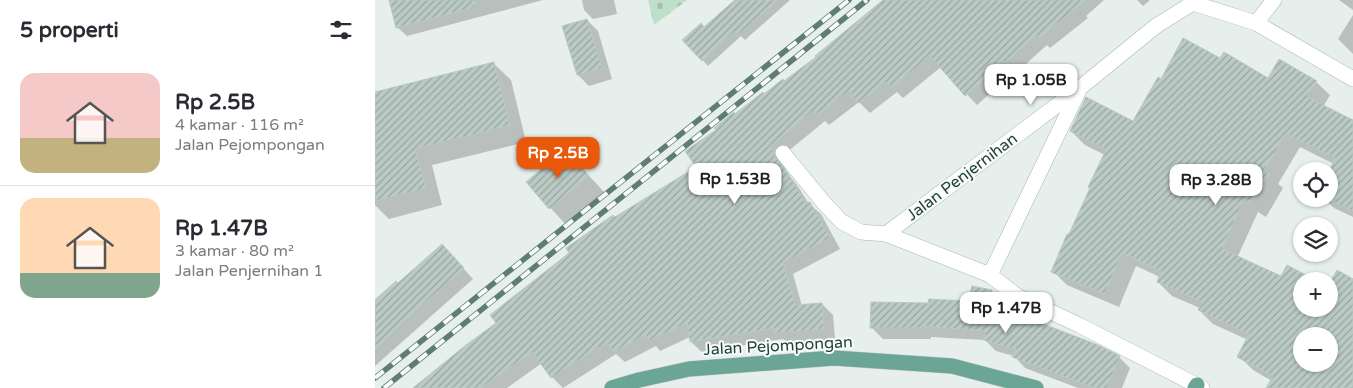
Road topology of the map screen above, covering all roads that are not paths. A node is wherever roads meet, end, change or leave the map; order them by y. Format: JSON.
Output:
{"nodes":[{"id":1,"x":1274,"y":0,"type":"edge"},
{"id":2,"x":1194,"y":2,"type":"edge"},
{"id":3,"x":1256,"y":23,"type":"junction"},
{"id":4,"x":1353,"y":79,"type":"edge"},
{"id":5,"x":1081,"y":87,"type":"junction"},
{"id":6,"x":783,"y":153,"type":"dead end"},
{"id":7,"x":886,"y":234,"type":"junction"},
{"id":8,"x":990,"y":275,"type":"junction"},
{"id":9,"x":1198,"y":387,"type":"edge"},
{"id":10,"x":612,"y":388,"type":"edge"},
{"id":11,"x":1036,"y":388,"type":"edge"}],
"edges":[{"from":1,"to":3,"type":"street"},
{"from":2,"to":3,"type":"street"},
{"from":2,"to":5,"type":"street","name":"Jalan Penjernihan"},
{"from":3,"to":4,"type":"street"},
{"from":5,"to":7,"type":"street","name":"Jalan Penjernihan"},
{"from":5,"to":8,"type":"street"},
{"from":6,"to":7,"type":"street"},
{"from":7,"to":8,"type":"street"},
{"from":8,"to":9,"type":"street"},
{"from":10,"to":11,"type":"main road","name":"Jalan Pejompongan"}]}
